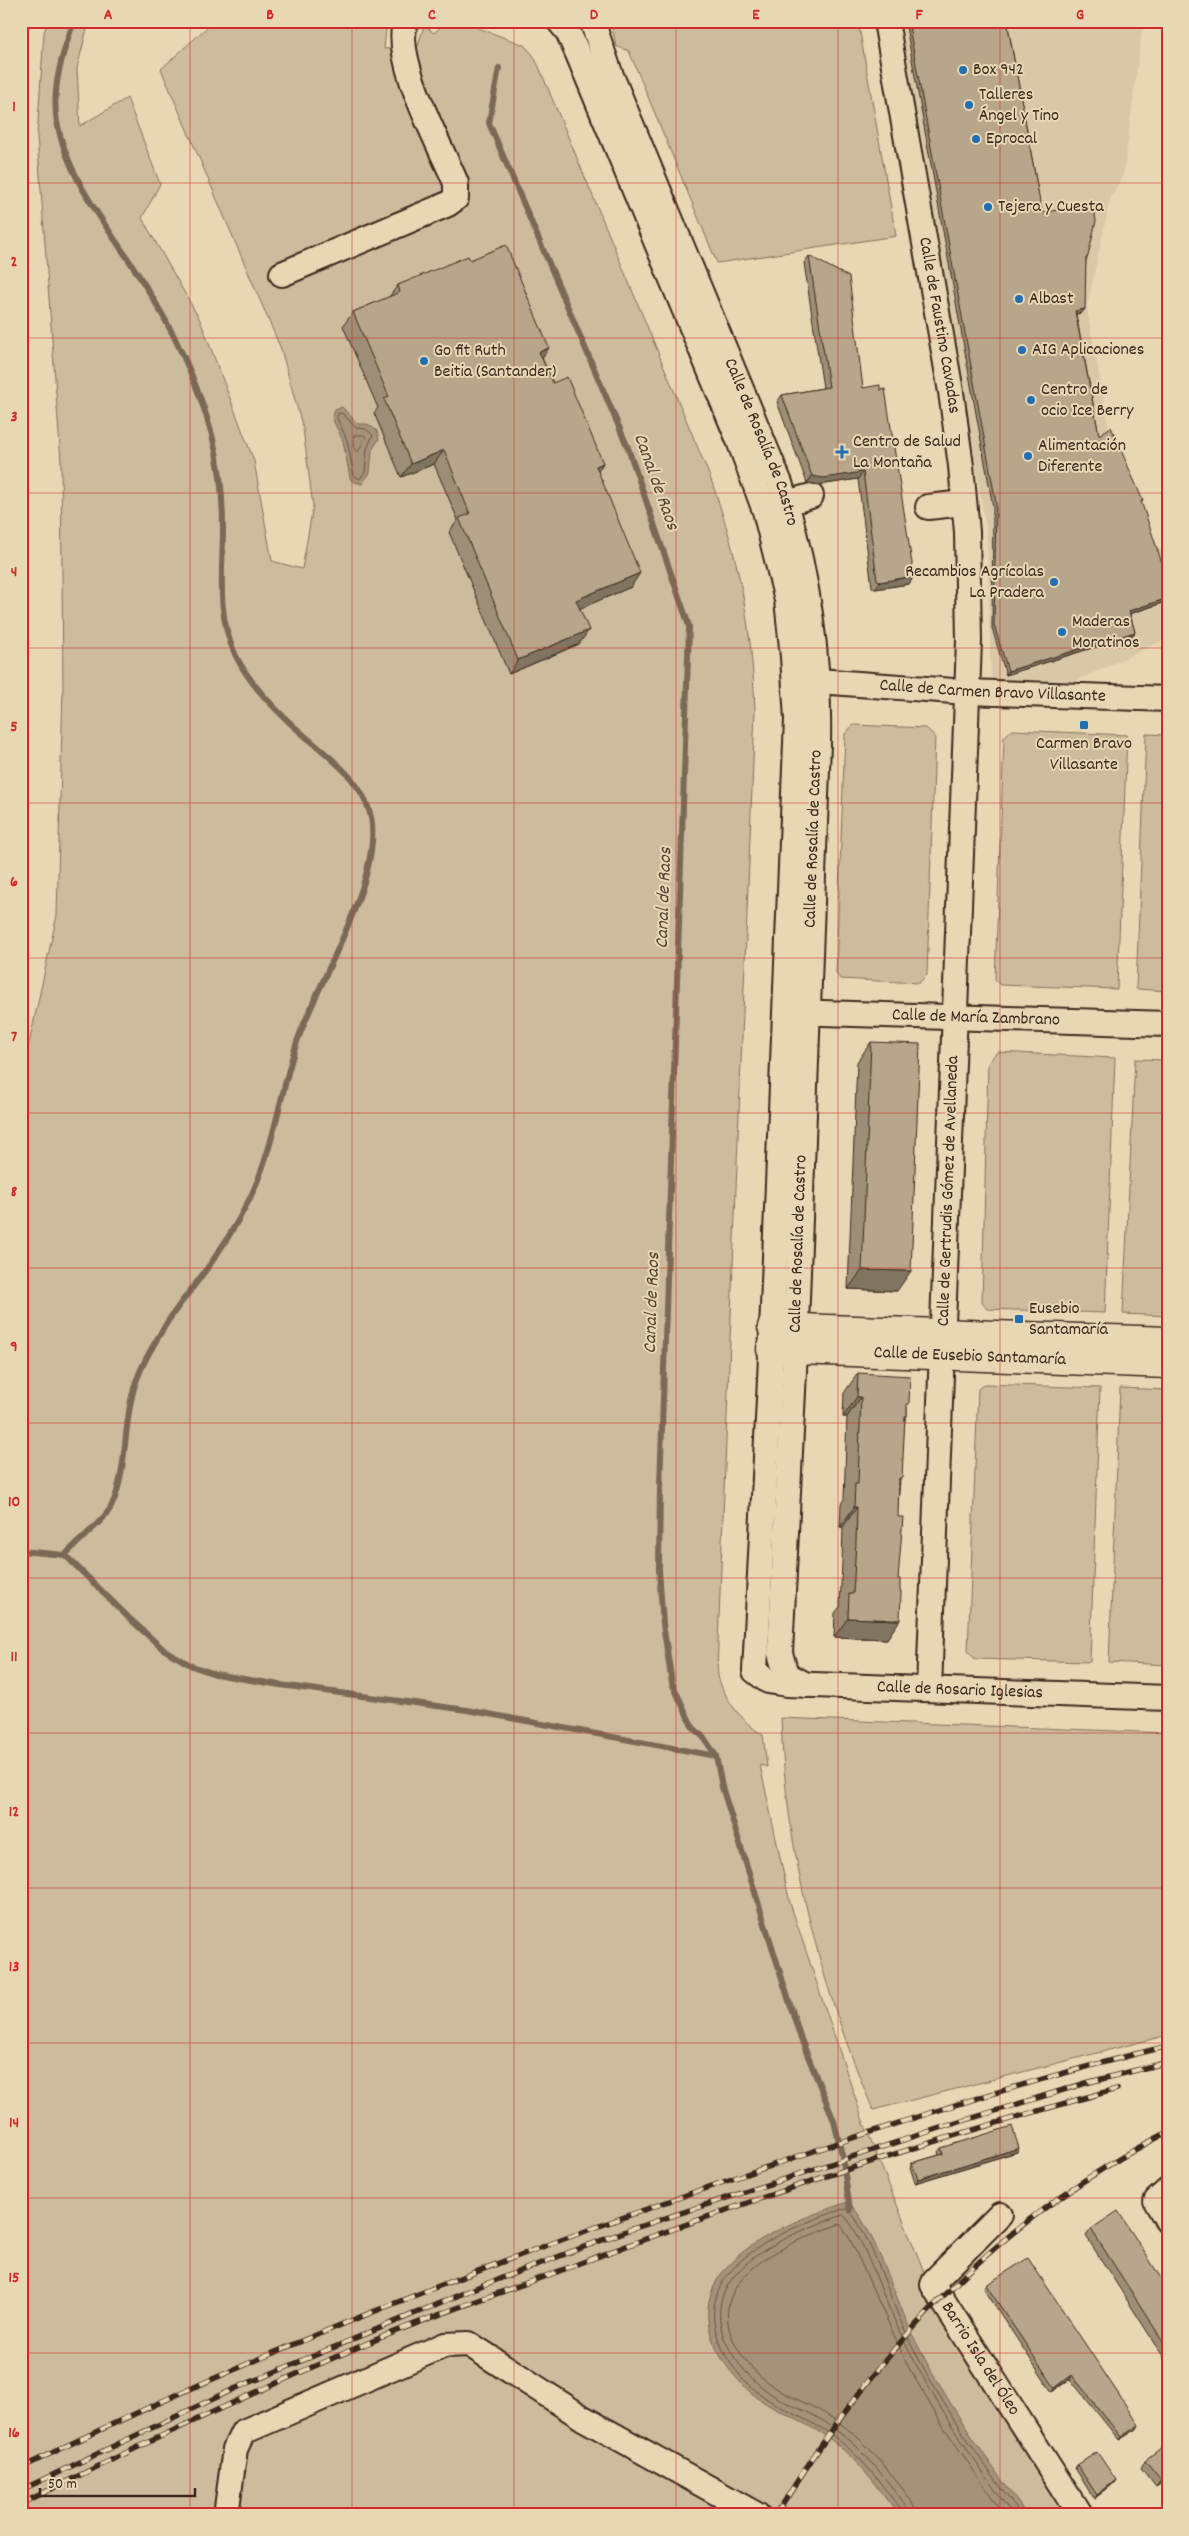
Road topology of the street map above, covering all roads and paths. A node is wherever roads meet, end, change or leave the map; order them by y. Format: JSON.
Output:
{"nodes":[{"id":1,"x":406,"y":21,"type":"edge"},
{"id":2,"x":559,"y":21,"type":"edge"},
{"id":3,"x":592,"y":21,"type":"edge"},
{"id":4,"x":886,"y":21,"type":"edge"},
{"id":5,"x":282,"y":274,"type":"dead end"},
{"id":6,"x":811,"y":496,"type":"dead end"},
{"id":7,"x":786,"y":503,"type":"junction"},
{"id":8,"x":964,"y":503,"type":"junction"},
{"id":9,"x":928,"y":507,"type":"dead end"},
{"id":10,"x":818,"y":681,"type":"junction"},
{"id":11,"x":967,"y":692,"type":"junction"},
{"id":12,"x":1168,"y":699,"type":"edge"},
{"id":13,"x":796,"y":1012,"type":"junction"},
{"id":14,"x":956,"y":1018,"type":"junction"},
{"id":15,"x":1168,"y":1024,"type":"edge"},
{"id":16,"x":784,"y":1339,"type":"junction"},
{"id":17,"x":1168,"y":1342,"type":"edge"},
{"id":18,"x":943,"y":1344,"type":"junction"},
{"id":19,"x":1168,"y":1364,"type":"edge"},
{"id":20,"x":755,"y":1671,"type":"joint"},
{"id":21,"x":806,"y":1685,"type":"junction"},
{"id":22,"x":929,"y":1689,"type":"junction"},
{"id":23,"x":1168,"y":1698,"type":"edge"},
{"id":24,"x":1168,"y":2190,"type":"edge"},
{"id":25,"x":1000,"y":2215,"type":"dead end"},
{"id":26,"x":1168,"y":2222,"type":"edge"},
{"id":27,"x":226,"y":2515,"type":"edge"},
{"id":28,"x":757,"y":2515,"type":"edge"},
{"id":29,"x":1080,"y":2515,"type":"edge"}],
"edges":[{"from":1,"to":5,"type":"street"},
{"from":2,"to":13,"type":"street","name":"Calle de Rosalía de Castro"},
{"from":3,"to":7,"type":"street","name":"Calle de Rosalía de Castro"},
{"from":4,"to":8,"type":"street","name":"Calle de Faustino Cavadas"},
{"from":6,"to":7,"type":"street"},
{"from":7,"to":10,"type":"street","name":"Calle de Rosalía de Castro"},
{"from":8,"to":9,"type":"street"},
{"from":8,"to":11,"type":"street","name":"Calle de Faustino Cavadas"},
{"from":10,"to":11,"type":"street","name":"Calle de Carmen Bravo Villasante"},
{"from":10,"to":13,"type":"street","name":"Calle de Rosalía de Castro"},
{"from":11,"to":12,"type":"street","name":"Calle de Carmen Bravo Villasante"},
{"from":11,"to":14,"type":"street","name":"Calle de Gertrudis Gómez de Avellaneda"},
{"from":13,"to":14,"type":"street","name":"Calle de María Zambrano"},
{"from":13,"to":16,"type":"street","name":"Calle de Rosalía de Castro"},
{"from":14,"to":15,"type":"street","name":"Calle de María Zambrano"},
{"from":14,"to":18,"type":"street","name":"Calle de Gertrudis Gómez de Avellaneda"},
{"from":16,"to":18,"type":"main road","name":"Calle de Eusebio Santamaría"},
{"from":16,"to":20,"type":"street","name":"Calle de Rosalía de Castro"},
{"from":16,"to":21,"type":"street","name":"Calle de Rosalía de Castro"},
{"from":17,"to":18,"type":"main road","name":"Calle de Eusebio Santamaría"},
{"from":18,"to":19,"type":"main road","name":"Calle de Eusebio Santamaría"},
{"from":18,"to":22,"type":"street","name":"Calle de Gertrudis Gómez de Avellaneda"},
{"from":20,"to":21,"type":"street","name":"Calle de Rosario Iglesias"},
{"from":21,"to":22,"type":"street","name":"Calle de Rosario Iglesias"},
{"from":22,"to":23,"type":"street","name":"Calle de Rosario Iglesias"},
{"from":24,"to":26,"type":"street"},
{"from":25,"to":29,"type":"street","name":"Barrio Isla del Óleo"},
{"from":27,"to":28,"type":"street"}]}
